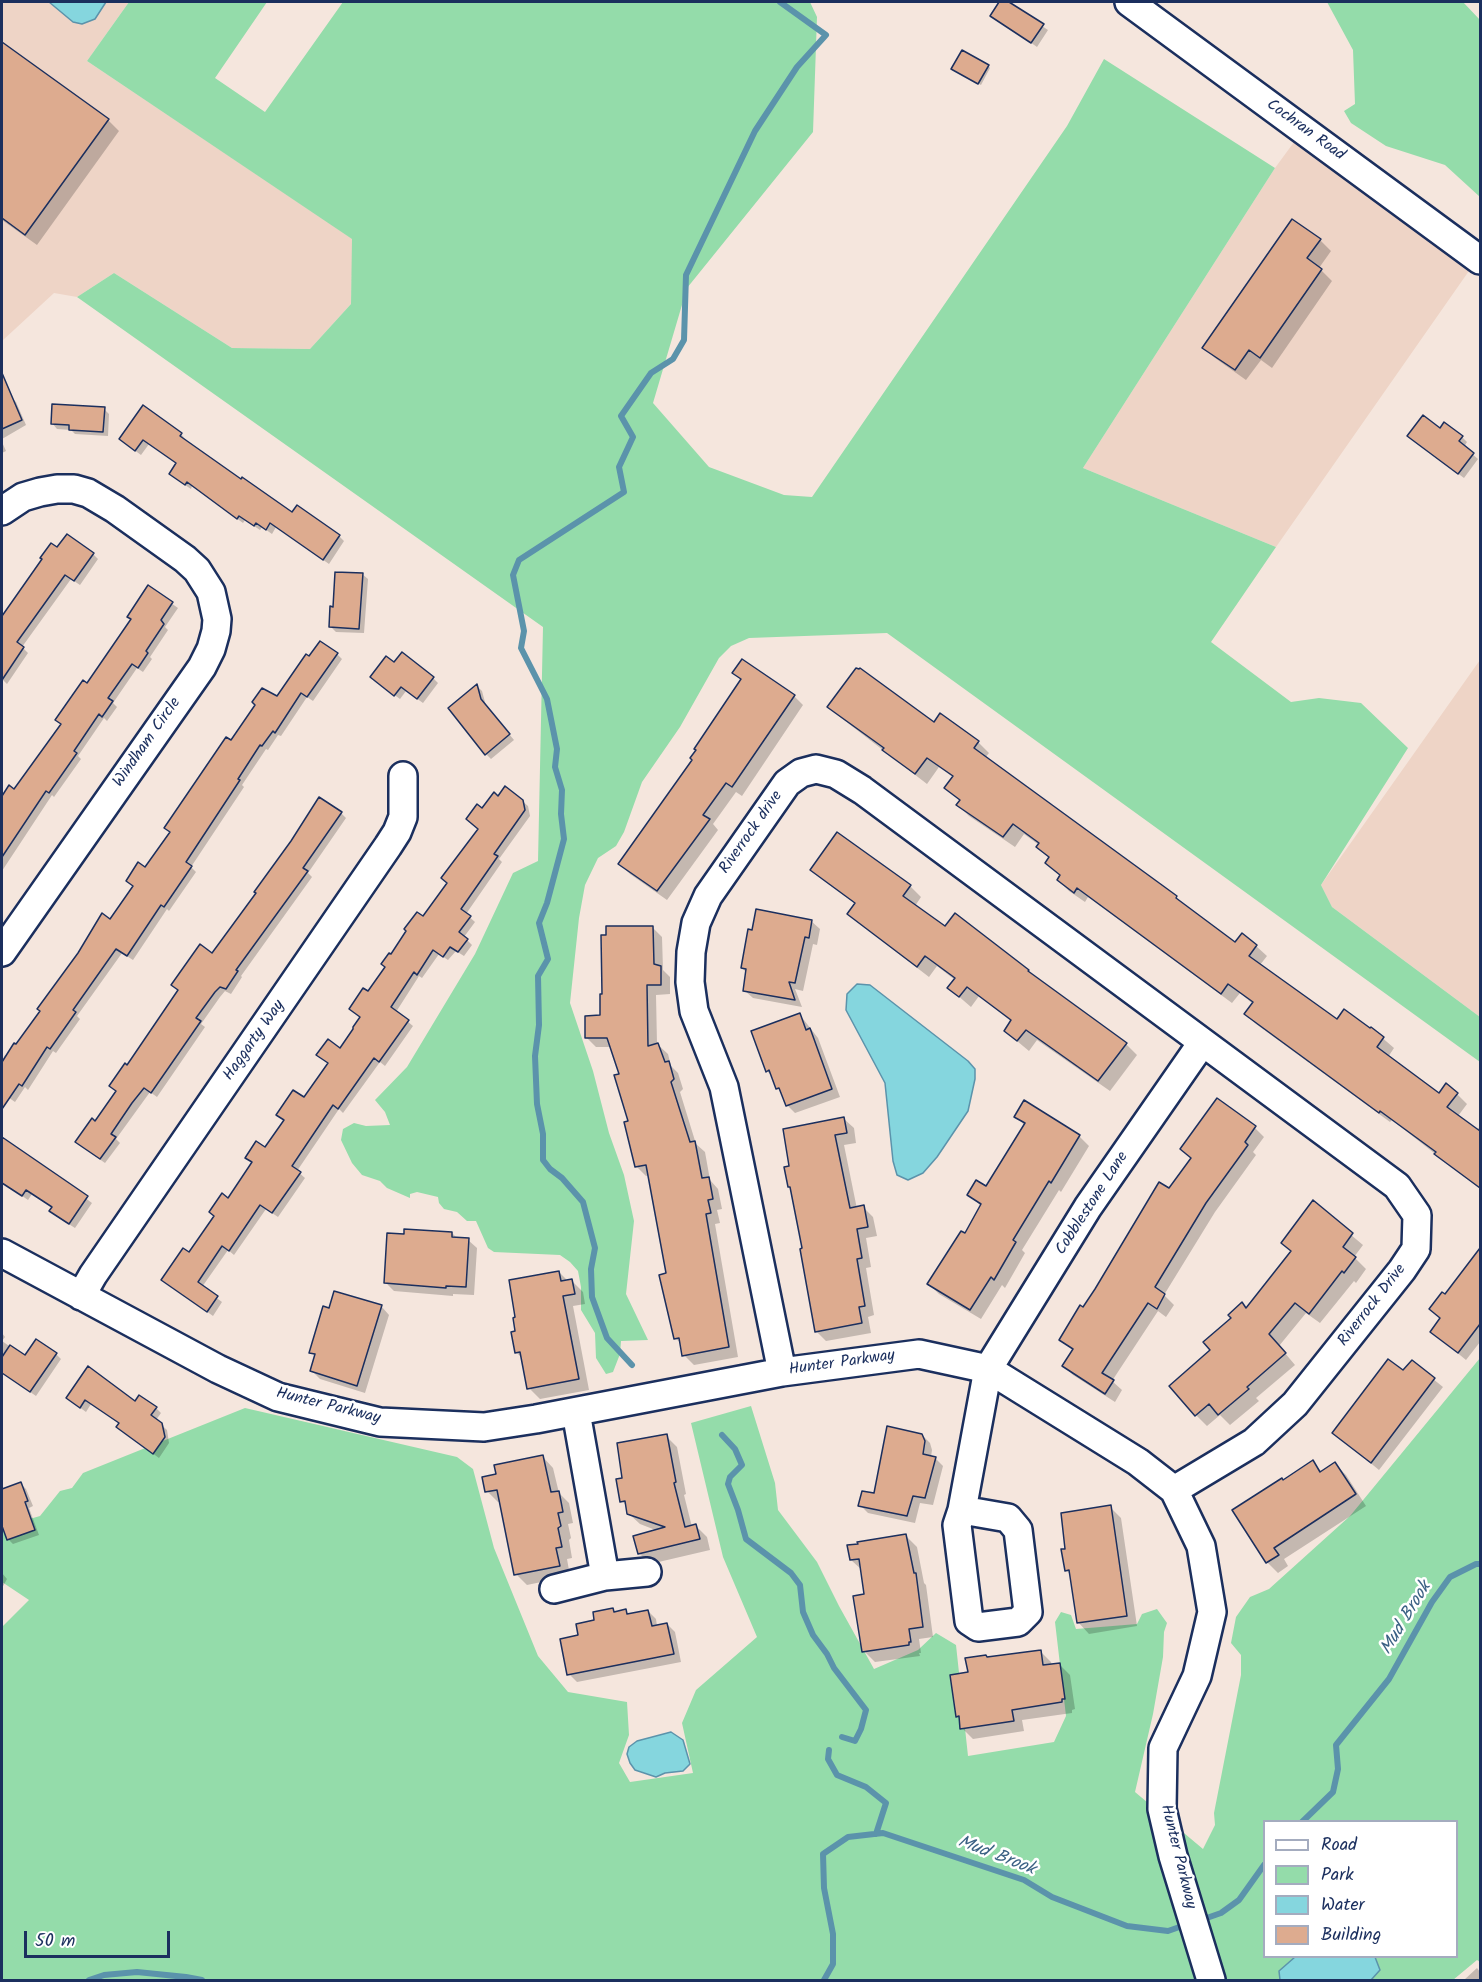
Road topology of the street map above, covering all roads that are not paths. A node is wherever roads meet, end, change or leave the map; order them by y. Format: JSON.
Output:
{"nodes":[{"id":1,"x":1129,"y":2,"type":"edge"},
{"id":2,"x":1480,"y":260,"type":"edge"},
{"id":3,"x":2,"y":511,"type":"edge"},
{"id":4,"x":403,"y":776,"type":"dead end"},
{"id":5,"x":2,"y":952,"type":"edge"},
{"id":6,"x":1202,"y":1042,"type":"junction"},
{"id":7,"x":2,"y":1253,"type":"edge"},
{"id":8,"x":81,"y":1296,"type":"junction"},
{"id":9,"x":988,"y":1369,"type":"junction"},
{"id":10,"x":782,"y":1372,"type":"junction"},
{"id":11,"x":576,"y":1412,"type":"junction"},
{"id":12,"x":1174,"y":1490,"type":"junction"},
{"id":13,"x":962,"y":1510,"type":"dead end"},
{"id":14,"x":647,"y":1572,"type":"dead end"},
{"id":15,"x":605,"y":1576,"type":"junction"},
{"id":16,"x":554,"y":1589,"type":"dead end"},
{"id":17,"x":1211,"y":1980,"type":"edge"}],
"edges":[{"from":1,"to":2,"type":"street","name":"Cochran Road"},
{"from":3,"to":5,"type":"street","name":"Windham Circle"},
{"from":4,"to":8,"type":"street","name":"Haggarty Way"},
{"from":6,"to":9,"type":"street","name":"Cobblestone Lane"},
{"from":6,"to":10,"type":"street","name":"Riverrock drive"},
{"from":6,"to":12,"type":"street","name":"Riverrock Drive"},
{"from":7,"to":8,"type":"street","name":"Hunter Parkway"},
{"from":8,"to":11,"type":"street","name":"Hunter Parkway"},
{"from":9,"to":10,"type":"street","name":"Hunter Parkway"},
{"from":9,"to":12,"type":"street","name":"Hunter Parkway"},
{"from":9,"to":13,"type":"street"},
{"from":10,"to":11,"type":"street","name":"Hunter Parkway"},
{"from":11,"to":15,"type":"street"},
{"from":12,"to":17,"type":"street","name":"Hunter Parkway"},
{"from":14,"to":15,"type":"street"},
{"from":15,"to":16,"type":"street"}]}
